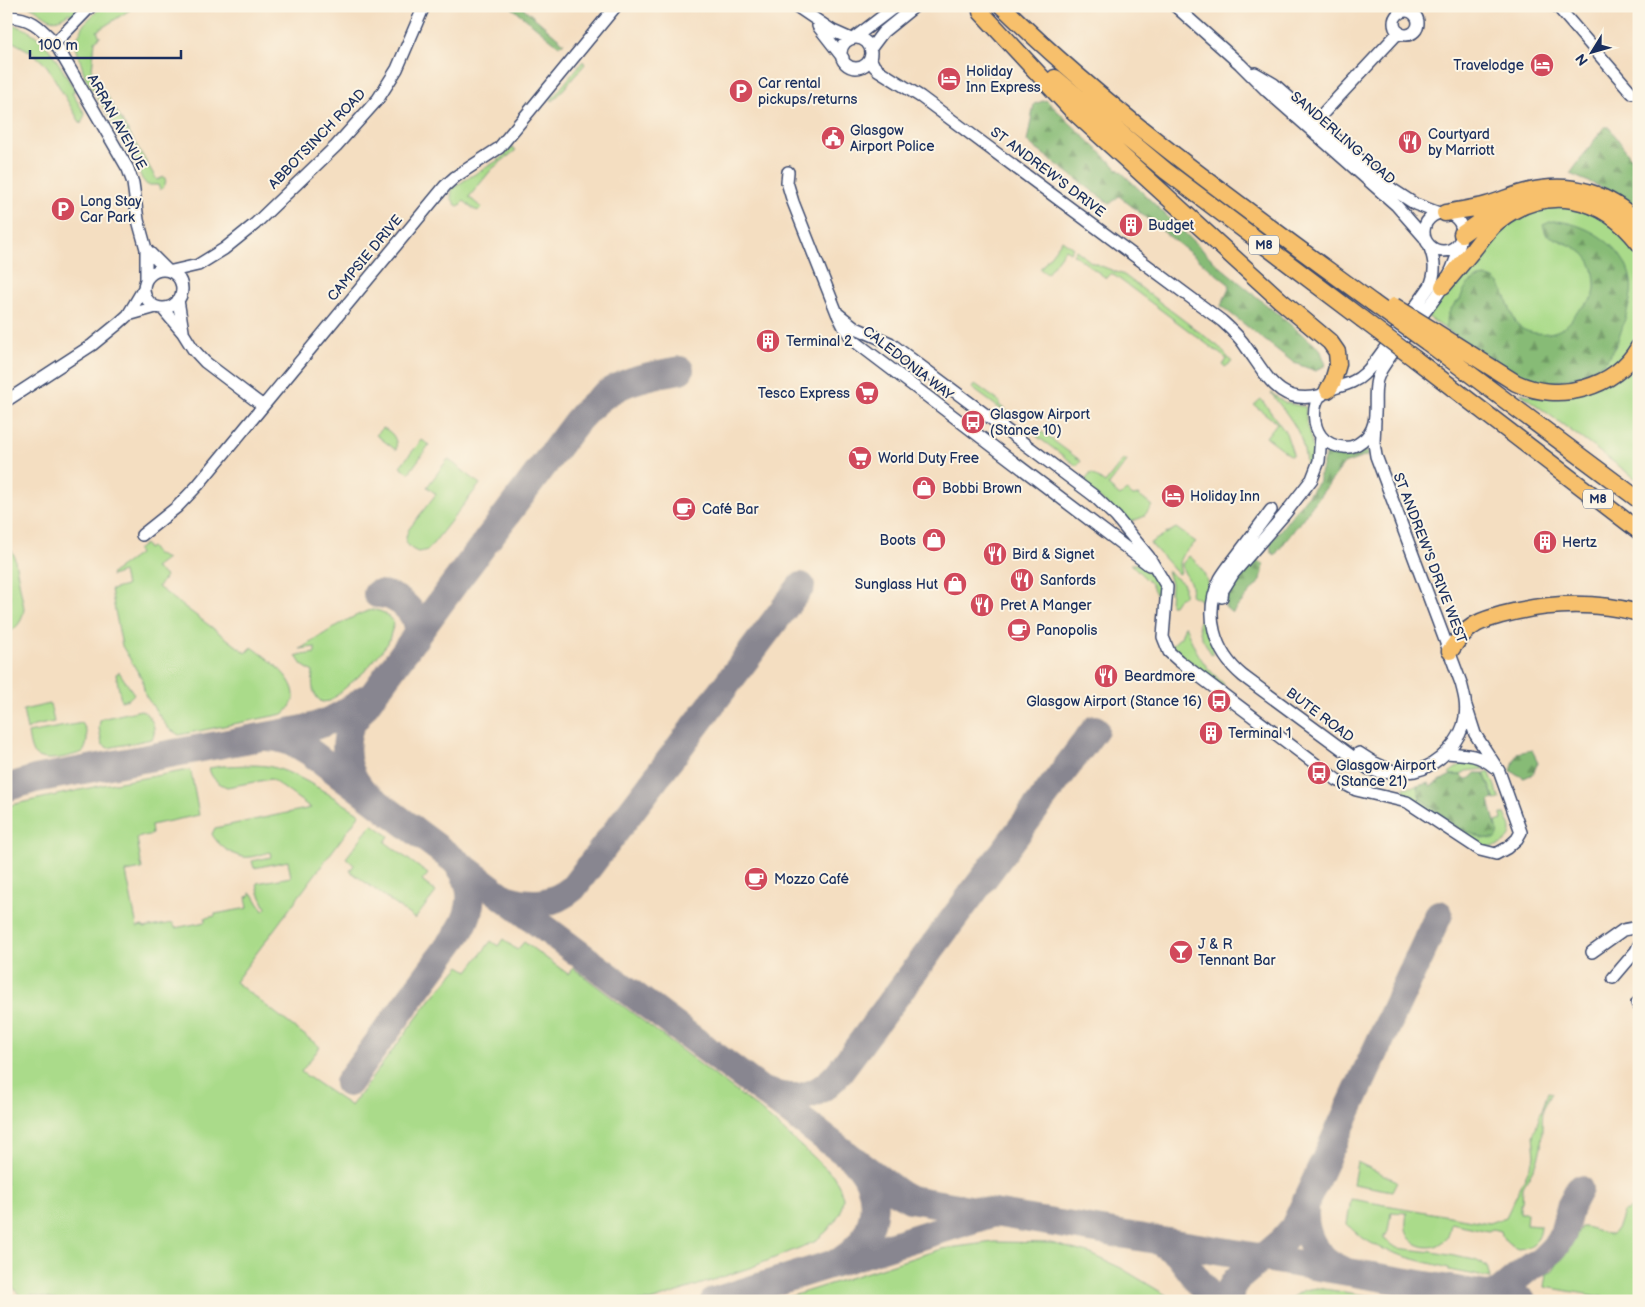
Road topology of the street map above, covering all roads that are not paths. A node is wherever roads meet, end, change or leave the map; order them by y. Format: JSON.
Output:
{"nodes":[{"id":1,"x":91,"y":6,"type":"edge"},
{"id":2,"x":424,"y":6,"type":"edge"},
{"id":3,"x":616,"y":6,"type":"edge"},
{"id":4,"x":796,"y":6,"type":"edge"},
{"id":5,"x":896,"y":6,"type":"edge"},
{"id":6,"x":915,"y":6,"type":"edge"},
{"id":7,"x":1002,"y":6,"type":"edge"},
{"id":8,"x":1175,"y":6,"type":"edge"},
{"id":9,"x":1389,"y":6,"type":"edge"},
{"id":10,"x":1557,"y":6,"type":"edge"},
{"id":11,"x":978,"y":9,"type":"edge"},
{"id":12,"x":1398,"y":14,"type":"junction"},
{"id":13,"x":808,"y":16,"type":"junction"},
{"id":14,"x":6,"y":17,"type":"edge"},
{"id":15,"x":1399,"y":32,"type":"junction"},
{"id":16,"x":852,"y":38,"type":"junction"},
{"id":17,"x":55,"y":43,"type":"junction"},
{"id":18,"x":870,"y":53,"type":"junction"},
{"id":19,"x":843,"y":58,"type":"junction"},
{"id":20,"x":1240,"y":64,"type":"junction"},
{"id":21,"x":1636,"y":97,"type":"edge"},
{"id":22,"x":1080,"y":98,"type":"junction"},
{"id":23,"x":1315,"y":122,"type":"junction"},
{"id":24,"x":788,"y":172,"type":"dead end"},
{"id":25,"x":1526,"y":204,"type":"junction"},
{"id":26,"x":1442,"y":213,"type":"junction"},
{"id":27,"x":1639,"y":223,"type":"edge"},
{"id":28,"x":1424,"y":237,"type":"junction"},
{"id":29,"x":1461,"y":238,"type":"junction"},
{"id":30,"x":1639,"y":244,"type":"edge"},
{"id":31,"x":1430,"y":248,"type":"junction"},
{"id":32,"x":146,"y":249,"type":"junction"},
{"id":33,"x":198,"y":265,"type":"junction"},
{"id":34,"x":169,"y":270,"type":"junction"},
{"id":35,"x":145,"y":284,"type":"junction"},
{"id":36,"x":182,"y":286,"type":"junction"},
{"id":37,"x":1443,"y":286,"type":"junction"},
{"id":38,"x":178,"y":300,"type":"junction"},
{"id":39,"x":159,"y":307,"type":"junction"},
{"id":40,"x":837,"y":313,"type":"junction"},
{"id":41,"x":128,"y":315,"type":"junction"},
{"id":42,"x":183,"y":333,"type":"junction"},
{"id":43,"x":1430,"y":337,"type":"junction"},
{"id":44,"x":1639,"y":347,"type":"edge"},
{"id":45,"x":1325,"y":393,"type":"junction"},
{"id":46,"x":6,"y":401,"type":"edge"},
{"id":47,"x":263,"y":406,"type":"junction"},
{"id":48,"x":1375,"y":420,"type":"junction"},
{"id":49,"x":1321,"y":436,"type":"junction"},
{"id":50,"x":1556,"y":466,"type":"junction"},
{"id":51,"x":1639,"y":500,"type":"edge"},
{"id":52,"x":1270,"y":510,"type":"dead end"},
{"id":53,"x":1639,"y":525,"type":"edge"},
{"id":54,"x":1639,"y":531,"type":"edge"},
{"id":55,"x":142,"y":535,"type":"dead end"},
{"id":56,"x":1162,"y":579,"type":"junction"},
{"id":57,"x":1639,"y":613,"type":"edge"},
{"id":58,"x":1450,"y":652,"type":"junction"},
{"id":59,"x":1235,"y":664,"type":"junction"},
{"id":60,"x":1466,"y":706,"type":"junction"},
{"id":61,"x":1446,"y":753,"type":"junction"},
{"id":62,"x":1499,"y":771,"type":"junction"},
{"id":63,"x":1520,"y":832,"type":"joint"},
{"id":64,"x":1639,"y":927,"type":"edge"},
{"id":65,"x":1639,"y":945,"type":"edge"},
{"id":66,"x":1592,"y":952,"type":"dead end"},
{"id":67,"x":1613,"y":978,"type":"dead end"}],
"edges":[{"from":1,"to":17,"type":"street"},
{"from":2,"to":33,"type":"street","name":"ABBOTSINCH ROAD"},
{"from":3,"to":47,"type":"street","name":"CAMPSIE DRIVE"},
{"from":4,"to":13,"type":"street"},
{"from":5,"to":16,"type":"street"},
{"from":6,"to":18,"type":"street"},
{"from":7,"to":22,"type":"highway","number":"M8"},
{"from":8,"to":20,"type":"street","name":"SANDERLING ROAD"},
{"from":9,"to":12,"type":"street"},
{"from":10,"to":21,"type":"street"},
{"from":11,"to":22,"type":"highway","number":"M8"},
{"from":12,"to":15,"type":"street"},
{"from":12,"to":15,"type":"street"},
{"from":13,"to":16,"type":"street"},
{"from":13,"to":19,"type":"street"},
{"from":14,"to":17,"type":"street","name":"ARRAN AVENUE"},
{"from":15,"to":23,"type":"street"},
{"from":16,"to":18,"type":"street"},
{"from":16,"to":19,"type":"street"},
{"from":17,"to":32,"type":"street","name":"ARRAN AVENUE"},
{"from":18,"to":19,"type":"street"},
{"from":18,"to":45,"type":"street","name":"ST ANDREW'S DRIVE"},
{"from":20,"to":23,"type":"street","name":"SANDERLING ROAD"},
{"from":20,"to":28,"type":"street","name":"SANDERLING ROAD"},
{"from":22,"to":43,"type":"highway","number":"M8","bridge":true},
{"from":22,"to":45,"type":"highway"},
{"from":22,"to":50,"type":"highway","number":"M8","bridge":true},
{"from":23,"to":26,"type":"street","name":"SANDERLING ROAD"},
{"from":24,"to":40,"type":"street"},
{"from":25,"to":29,"type":"highway"},
{"from":25,"to":30,"type":"highway"},
{"from":25,"to":37,"type":"highway"},
{"from":26,"to":27,"type":"highway"},
{"from":26,"to":28,"type":"street"},
{"from":26,"to":29,"type":"street"},
{"from":28,"to":31,"type":"street"},
{"from":29,"to":31,"type":"street"},
{"from":29,"to":37,"type":"street","name":"ST ANDREW'S DRIVE WEST"},
{"from":31,"to":45,"type":"street","name":"ST ANDREW'S DRIVE"},
{"from":32,"to":34,"type":"street","name":"ARRAN AVENUE"},
{"from":32,"to":35,"type":"street","name":"ARRAN AVENUE"},
{"from":33,"to":34,"type":"street","name":"ABBOTSINCH ROAD"},
{"from":33,"to":36,"type":"street","name":"ABBOTSINCH ROAD"},
{"from":34,"to":35,"type":"street"},
{"from":34,"to":36,"type":"street"},
{"from":35,"to":39,"type":"street"},
{"from":35,"to":41,"type":"street"},
{"from":36,"to":38,"type":"street"},
{"from":37,"to":48,"type":"street","name":"ST ANDREW'S DRIVE WEST"},
{"from":38,"to":39,"type":"street"},
{"from":38,"to":42,"type":"street"},
{"from":39,"to":41,"type":"street"},
{"from":39,"to":42,"type":"street"},
{"from":40,"to":56,"type":"street","name":"CALEDONIA WAY"},
{"from":40,"to":56,"type":"street","name":"CALEDONIA WAY"},
{"from":41,"to":46,"type":"street"},
{"from":42,"to":47,"type":"street"},
{"from":43,"to":44,"type":"highway"},
{"from":43,"to":51,"type":"highway","number":"M8"},
{"from":45,"to":49,"type":"street"},
{"from":47,"to":55,"type":"street","name":"CAMPSIE DRIVE"},
{"from":48,"to":49,"type":"street"},
{"from":48,"to":58,"type":"street","name":"ST ANDREW'S DRIVE WEST"},
{"from":49,"to":59,"type":"street"},
{"from":50,"to":53,"type":"highway","number":"M8"},
{"from":50,"to":54,"type":"highway","number":"M8"},
{"from":52,"to":59,"type":"street"},
{"from":56,"to":63,"type":"street","name":"CALEDONIA WAY"},
{"from":57,"to":58,"type":"highway"},
{"from":58,"to":60,"type":"street","name":"ST ANDREW'S DRIVE WEST"},
{"from":59,"to":61,"type":"street","name":"BUTE ROAD"},
{"from":60,"to":61,"type":"street","name":"ST ANDREW'S DRIVE WEST"},
{"from":60,"to":62,"type":"street","name":"ST ANDREW'S DRIVE WEST"},
{"from":61,"to":62,"type":"street"},
{"from":62,"to":63,"type":"street","name":"ST ANDREW'S DRIVE WEST"},
{"from":64,"to":66,"type":"street"},
{"from":65,"to":67,"type":"street"}]}
